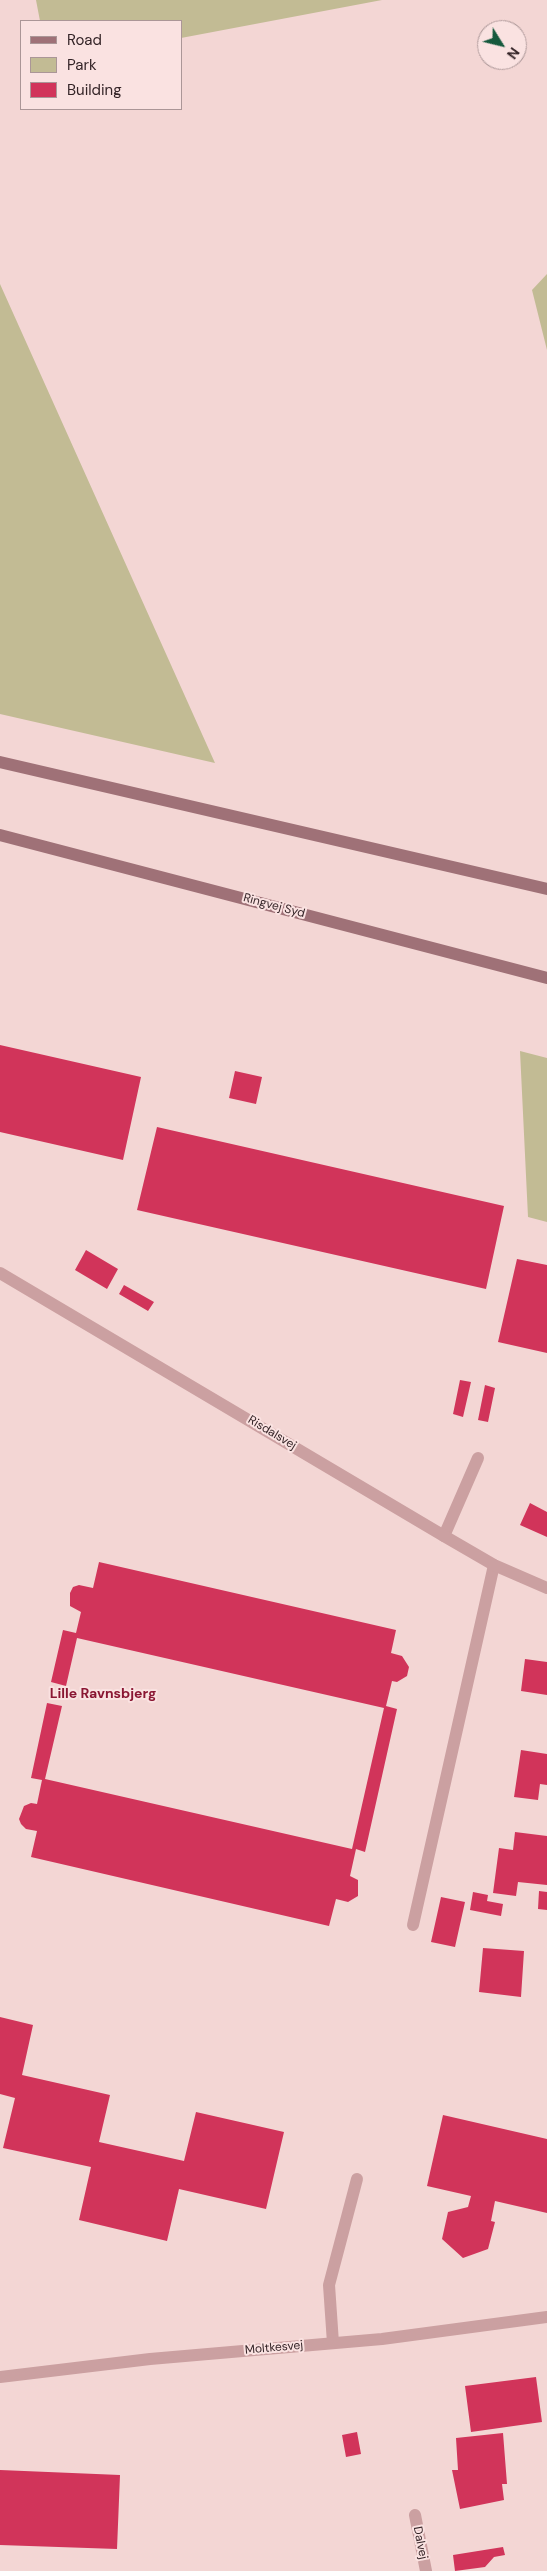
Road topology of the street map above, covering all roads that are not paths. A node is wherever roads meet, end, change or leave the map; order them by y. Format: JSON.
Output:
{"nodes":[{"id":1,"x":0,"y":762,"type":"edge"},
{"id":2,"x":0,"y":835,"type":"edge"},
{"id":3,"x":547,"y":889,"type":"edge"},
{"id":4,"x":547,"y":978,"type":"edge"},
{"id":5,"x":0,"y":1273,"type":"edge"},
{"id":6,"x":478,"y":1458,"type":"dead end"},
{"id":7,"x":444,"y":1536,"type":"junction"},
{"id":8,"x":494,"y":1565,"type":"junction"},
{"id":9,"x":547,"y":1588,"type":"edge"},
{"id":10,"x":413,"y":1925,"type":"dead end"},
{"id":11,"x":357,"y":2179,"type":"dead end"},
{"id":12,"x":547,"y":2317,"type":"edge"},
{"id":13,"x":334,"y":2343,"type":"junction"},
{"id":14,"x":0,"y":2377,"type":"edge"},
{"id":15,"x":415,"y":2515,"type":"dead end"},
{"id":16,"x":426,"y":2571,"type":"edge"}],
"edges":[{"from":1,"to":3,"type":"main road"},
{"from":2,"to":4,"type":"main road","name":"Ringvej Syd"},
{"from":5,"to":7,"type":"street","name":"Risdalsvej"},
{"from":6,"to":7,"type":"street"},
{"from":7,"to":8,"type":"street","name":"Risdalsvej"},
{"from":8,"to":9,"type":"street","name":"Risdalsvej"},
{"from":8,"to":10,"type":"street"},
{"from":11,"to":13,"type":"street"},
{"from":12,"to":13,"type":"street","name":"Moltkesvej"},
{"from":13,"to":14,"type":"street","name":"Moltkesvej"},
{"from":15,"to":16,"type":"street","name":"Dalvej"}]}
